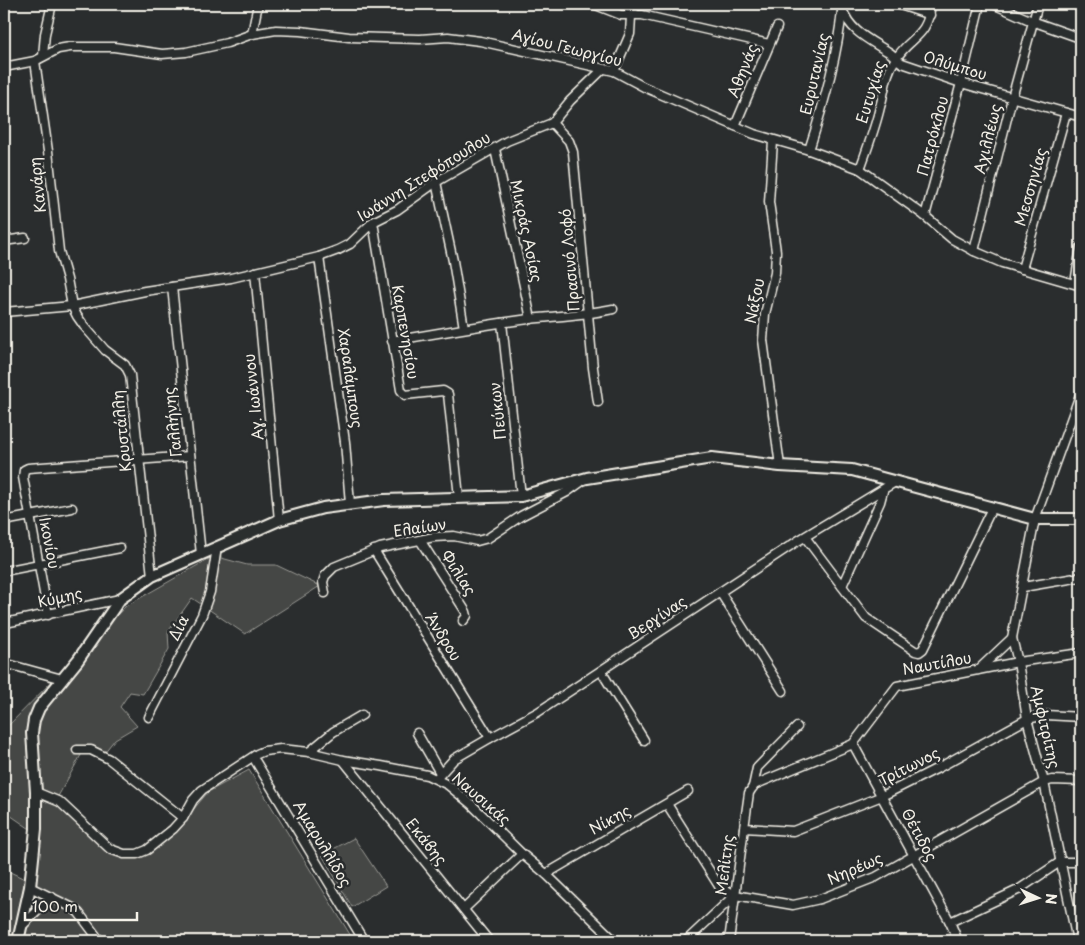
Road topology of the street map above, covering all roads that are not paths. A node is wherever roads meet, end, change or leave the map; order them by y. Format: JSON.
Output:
{"nodes":[{"id":1,"x":52,"y":4,"type":"edge"},
{"id":2,"x":258,"y":4,"type":"edge"},
{"id":3,"x":592,"y":4,"type":"edge"},
{"id":4,"x":636,"y":4,"type":"edge"},
{"id":5,"x":897,"y":4,"type":"edge"},
{"id":6,"x":931,"y":4,"type":"edge"},
{"id":7,"x":980,"y":4,"type":"edge"},
{"id":8,"x":993,"y":4,"type":"edge"},
{"id":9,"x":1038,"y":4,"type":"edge"},
{"id":10,"x":842,"y":6,"type":"edge"},
{"id":11,"x":930,"y":15,"type":"junction"},
{"id":12,"x":631,"y":16,"type":"junction"},
{"id":13,"x":1032,"y":21,"type":"junction"},
{"id":14,"x":776,"y":28,"type":"dead end"},
{"id":15,"x":252,"y":34,"type":"junction"},
{"id":16,"x":1081,"y":37,"type":"edge"},
{"id":17,"x":769,"y":44,"type":"junction"},
{"id":18,"x":43,"y":56,"type":"junction"},
{"id":19,"x":895,"y":59,"type":"junction"},
{"id":20,"x":35,"y":61,"type":"junction"},
{"id":21,"x":4,"y":67,"type":"edge"},
{"id":22,"x":603,"y":69,"type":"junction"},
{"id":23,"x":614,"y":71,"type":"junction"},
{"id":24,"x":961,"y":83,"type":"junction"},
{"id":25,"x":1012,"y":98,"type":"junction"},
{"id":26,"x":1066,"y":113,"type":"junction"},
{"id":27,"x":1081,"y":117,"type":"edge"},
{"id":28,"x":552,"y":123,"type":"junction"},
{"id":29,"x":735,"y":126,"type":"junction"},
{"id":30,"x":773,"y":141,"type":"junction"},
{"id":31,"x":495,"y":149,"type":"junction"},
{"id":32,"x":809,"y":150,"type":"junction"},
{"id":33,"x":860,"y":169,"type":"junction"},
{"id":34,"x":436,"y":182,"type":"junction"},
{"id":35,"x":925,"y":216,"type":"junction"},
{"id":36,"x":373,"y":222,"type":"junction"},
{"id":37,"x":26,"y":238,"type":"dead end"},
{"id":38,"x":4,"y":241,"type":"edge"},
{"id":39,"x":1081,"y":247,"type":"edge"},
{"id":40,"x":974,"y":251,"type":"junction"},
{"id":41,"x":319,"y":257,"type":"junction"},
{"id":42,"x":1022,"y":269,"type":"junction"},
{"id":43,"x":255,"y":272,"type":"junction"},
{"id":44,"x":1078,"y":285,"type":"edge"},
{"id":45,"x":172,"y":288,"type":"junction"},
{"id":46,"x":72,"y":306,"type":"junction"},
{"id":47,"x":613,"y":309,"type":"dead end"},
{"id":48,"x":4,"y":312,"type":"edge"},
{"id":49,"x":588,"y":314,"type":"junction"},
{"id":50,"x":530,"y":319,"type":"junction"},
{"id":51,"x":502,"y":323,"type":"junction"},
{"id":52,"x":464,"y":328,"type":"junction"},
{"id":53,"x":392,"y":341,"type":"junction"},
{"id":54,"x":1081,"y":392,"type":"edge"},
{"id":55,"x":598,"y":402,"type":"dead end"},
{"id":56,"x":190,"y":456,"type":"junction"},
{"id":57,"x":139,"y":461,"type":"junction"},
{"id":58,"x":780,"y":466,"type":"junction"},
{"id":59,"x":587,"y":478,"type":"junction"},
{"id":60,"x":895,"y":482,"type":"junction"},
{"id":61,"x":882,"y":491,"type":"junction"},
{"id":62,"x":521,"y":496,"type":"junction"},
{"id":63,"x":459,"y":497,"type":"junction"},
{"id":64,"x":350,"y":504,"type":"junction"},
{"id":65,"x":72,"y":508,"type":"dead end"},
{"id":66,"x":992,"y":508,"type":"junction"},
{"id":67,"x":30,"y":516,"type":"junction"},
{"id":68,"x":1036,"y":519,"type":"junction"},
{"id":69,"x":1081,"y":519,"type":"edge"},
{"id":70,"x":279,"y":520,"type":"junction"},
{"id":71,"x":4,"y":521,"type":"edge"},
{"id":72,"x":805,"y":537,"type":"junction"},
{"id":73,"x":420,"y":540,"type":"junction"},
{"id":74,"x":217,"y":547,"type":"junction"},
{"id":75,"x":120,"y":548,"type":"dead end"},
{"id":76,"x":374,"y":550,"type":"junction"},
{"id":77,"x":201,"y":554,"type":"junction"},
{"id":78,"x":40,"y":563,"type":"junction"},
{"id":79,"x":4,"y":570,"type":"edge"},
{"id":80,"x":152,"y":576,"type":"junction"},
{"id":81,"x":1081,"y":578,"type":"edge"},
{"id":82,"x":842,"y":586,"type":"junction"},
{"id":83,"x":1022,"y":587,"type":"junction"},
{"id":84,"x":720,"y":592,"type":"junction"},
{"id":85,"x":325,"y":593,"type":"dead end"},
{"id":86,"x":120,"y":600,"type":"junction"},
{"id":87,"x":48,"y":615,"type":"junction"},
{"id":88,"x":463,"y":621,"type":"dead end"},
{"id":89,"x":5,"y":623,"type":"edge"},
{"id":90,"x":1012,"y":638,"type":"junction"},
{"id":91,"x":1081,"y":653,"type":"edge"},
{"id":92,"x":1018,"y":662,"type":"junction"},
{"id":93,"x":4,"y":663,"type":"edge"},
{"id":94,"x":978,"y":670,"type":"junction"},
{"id":95,"x":601,"y":671,"type":"junction"},
{"id":96,"x":62,"y":679,"type":"junction"},
{"id":97,"x":782,"y":691,"type":"dead end"},
{"id":98,"x":362,"y":715,"type":"dead end"},
{"id":99,"x":149,"y":717,"type":"dead end"},
{"id":100,"x":1081,"y":717,"type":"edge"},
{"id":101,"x":1027,"y":719,"type":"junction"},
{"id":102,"x":797,"y":726,"type":"dead end"},
{"id":103,"x":417,"y":732,"type":"dead end"},
{"id":104,"x":490,"y":738,"type":"junction"},
{"id":105,"x":644,"y":740,"type":"dead end"},
{"id":106,"x":853,"y":744,"type":"junction"},
{"id":107,"x":77,"y":750,"type":"dead end"},
{"id":108,"x":264,"y":752,"type":"junction"},
{"id":109,"x":309,"y":752,"type":"junction"},
{"id":110,"x":343,"y":760,"type":"junction"},
{"id":111,"x":256,"y":762,"type":"junction"},
{"id":112,"x":236,"y":767,"type":"junction"},
{"id":113,"x":438,"y":776,"type":"junction"},
{"id":114,"x":1081,"y":780,"type":"edge"},
{"id":115,"x":1044,"y":782,"type":"junction"},
{"id":116,"x":751,"y":790,"type":"junction"},
{"id":117,"x":36,"y":792,"type":"junction"},
{"id":118,"x":688,"y":792,"type":"dead end"},
{"id":119,"x":882,"y":796,"type":"junction"},
{"id":120,"x":667,"y":804,"type":"junction"},
{"id":121,"x":183,"y":818,"type":"junction"},
{"id":122,"x":744,"y":828,"type":"junction"},
{"id":123,"x":522,"y":854,"type":"junction"},
{"id":124,"x":914,"y":855,"type":"junction"},
{"id":125,"x":1060,"y":862,"type":"junction"},
{"id":126,"x":1081,"y":862,"type":"edge"},
{"id":127,"x":546,"y":874,"type":"junction"},
{"id":128,"x":30,"y":887,"type":"junction"},
{"id":129,"x":735,"y":895,"type":"junction"},
{"id":130,"x":52,"y":897,"type":"junction"},
{"id":131,"x":464,"y":909,"type":"junction"},
{"id":132,"x":950,"y":922,"type":"junction"},
{"id":133,"x":22,"y":927,"type":"junction"},
{"id":134,"x":18,"y":941,"type":"edge"},
{"id":135,"x":100,"y":941,"type":"edge"},
{"id":136,"x":364,"y":941,"type":"edge"},
{"id":137,"x":489,"y":941,"type":"edge"},
{"id":138,"x":615,"y":941,"type":"edge"},
{"id":139,"x":686,"y":941,"type":"edge"},
{"id":140,"x":729,"y":941,"type":"edge"},
{"id":141,"x":958,"y":941,"type":"edge"},
{"id":142,"x":1077,"y":941,"type":"edge"}],
"edges":[{"from":1,"to":18,"type":"street"},
{"from":2,"to":15,"type":"street"},
{"from":3,"to":12,"type":"street"},
{"from":4,"to":12,"type":"street"},
{"from":5,"to":11,"type":"street"},
{"from":6,"to":11,"type":"street","name":"Ευτυχίας"},
{"from":7,"to":24,"type":"street","name":"Πατρόκλου"},
{"from":8,"to":13,"type":"street"},
{"from":9,"to":13,"type":"street","name":"Αχιλλέως"},
{"from":10,"to":19,"type":"street","name":"Ολύμπου"},
{"from":10,"to":32,"type":"street","name":"Ευρυτανίας"},
{"from":11,"to":19,"type":"street","name":"Ευτυχίας"},
{"from":12,"to":17,"type":"street"},
{"from":12,"to":23,"type":"street"},
{"from":13,"to":16,"type":"street"},
{"from":13,"to":25,"type":"street","name":"Αχιλλέως"},
{"from":14,"to":17,"type":"street","name":"Αθηνάς"},
{"from":15,"to":18,"type":"street","name":"Αγίου Γεωργίου"},
{"from":15,"to":22,"type":"street","name":"Αγίου Γεωργίου"},
{"from":17,"to":29,"type":"street","name":"Αθηνάς"},
{"from":18,"to":20,"type":"street","name":"Αγίου Γεωργίου"},
{"from":19,"to":24,"type":"street","name":"Ολύμπου"},
{"from":19,"to":33,"type":"street","name":"Ευτυχίας"},
{"from":20,"to":21,"type":"street","name":"Αγίου Γεωργίου"},
{"from":20,"to":46,"type":"street","name":"Κανάρη"},
{"from":22,"to":23,"type":"street","name":"Αγίου Γεωργίου"},
{"from":22,"to":28,"type":"street","name":"Ιωάννη Στεφόπουλου"},
{"from":23,"to":29,"type":"street","name":"Αγίου Γεωργίου"},
{"from":24,"to":25,"type":"street","name":"Ολύμπου"},
{"from":24,"to":35,"type":"street","name":"Πατρόκλου"},
{"from":25,"to":26,"type":"street","name":"Ολύμπου"},
{"from":25,"to":40,"type":"street","name":"Αχιλλέως"},
{"from":26,"to":27,"type":"street","name":"Ολύμπου"},
{"from":26,"to":42,"type":"street","name":"Μεσσηνίας"},
{"from":28,"to":31,"type":"street","name":"Ιωάννη Στεφόπουλου"},
{"from":28,"to":49,"type":"street","name":"Πρασινό Λοφό"},
{"from":29,"to":30,"type":"street","name":"Αγίου Γεωργίου"},
{"from":30,"to":32,"type":"street","name":"Αγίου Γεωργίου"},
{"from":30,"to":58,"type":"street","name":"Νάξου"},
{"from":31,"to":34,"type":"street","name":"Ιωάννη Στεφόπουλου"},
{"from":31,"to":50,"type":"street","name":"Μικράς Ασίας"},
{"from":32,"to":33,"type":"street","name":"Αγίου Γεωργίου"},
{"from":33,"to":35,"type":"street","name":"Αγίου Γεωργίου"},
{"from":34,"to":36,"type":"street","name":"Ιωάννη Στεφόπουλου"},
{"from":34,"to":52,"type":"street"},
{"from":35,"to":40,"type":"street","name":"Αγίου Γεωργίου"},
{"from":36,"to":41,"type":"street","name":"Ιωάννη Στεφόπουλου"},
{"from":36,"to":53,"type":"street","name":"Καρπενησίου"},
{"from":37,"to":38,"type":"street"},
{"from":39,"to":44,"type":"street"},
{"from":40,"to":42,"type":"street","name":"Αγίου Γεωργίου"},
{"from":41,"to":43,"type":"street","name":"Ιωάννη Στεφόπουλου"},
{"from":41,"to":64,"type":"street","name":"Χαραλάμπους"},
{"from":42,"to":44,"type":"street","name":"Αγίου Γεωργίου"},
{"from":43,"to":45,"type":"street","name":"Ιωάννη Στεφόπουλου"},
{"from":43,"to":70,"type":"street","name":"Αγ. Ιωάννου"},
{"from":45,"to":46,"type":"street","name":"Ιωάννη Στεφόπουλου"},
{"from":45,"to":56,"type":"street","name":"Γαλλήνης"},
{"from":46,"to":48,"type":"street","name":"Ιωάννη Στεφόπουλου"},
{"from":46,"to":57,"type":"street","name":"Κρυστάλλη"},
{"from":47,"to":49,"type":"street"},
{"from":49,"to":50,"type":"street"},
{"from":49,"to":55,"type":"street","name":"Πρασινό Λοφό"},
{"from":50,"to":51,"type":"street"},
{"from":51,"to":52,"type":"street"},
{"from":51,"to":62,"type":"street","name":"Πεύκων"},
{"from":52,"to":53,"type":"street"},
{"from":53,"to":63,"type":"street","name":"Καρπενησίου"},
{"from":54,"to":68,"type":"street","name":"Αμφιτρίτης"},
{"from":56,"to":57,"type":"street"},
{"from":56,"to":77,"type":"street","name":"Γαλλήνης"},
{"from":57,"to":67,"type":"street","name":"Ικονίου"},
{"from":57,"to":80,"type":"street","name":"Κρυστάλλη"},
{"from":58,"to":59,"type":"main road"},
{"from":58,"to":60,"type":"main road"},
{"from":59,"to":62,"type":"main road"},
{"from":59,"to":73,"type":"street","name":"Ελαίων"},
{"from":60,"to":61,"type":"street","name":"Βεργίνας"},
{"from":60,"to":66,"type":"main road"},
{"from":61,"to":72,"type":"street","name":"Βεργίνας"},
{"from":61,"to":82,"type":"street"},
{"from":62,"to":63,"type":"main road"},
{"from":63,"to":64,"type":"main road"},
{"from":64,"to":70,"type":"main road"},
{"from":65,"to":67,"type":"street"},
{"from":66,"to":68,"type":"main road"},
{"from":66,"to":82,"type":"street"},
{"from":67,"to":71,"type":"street"},
{"from":67,"to":78,"type":"street","name":"Ικονίου"},
{"from":68,"to":69,"type":"main road"},
{"from":68,"to":83,"type":"street","name":"Αμφιτρίτης"},
{"from":70,"to":74,"type":"main road"},
{"from":72,"to":82,"type":"street"},
{"from":72,"to":84,"type":"street","name":"Βεργίνας"},
{"from":73,"to":76,"type":"street","name":"Ελαίων"},
{"from":73,"to":88,"type":"street","name":"Φιλίας"},
{"from":74,"to":77,"type":"main road"},
{"from":74,"to":99,"type":"street","name":"Δία"},
{"from":75,"to":78,"type":"street"},
{"from":76,"to":85,"type":"street","name":"Ελαίων"},
{"from":76,"to":104,"type":"street","name":"Άνδρου"},
{"from":77,"to":80,"type":"main road"},
{"from":78,"to":79,"type":"street"},
{"from":78,"to":87,"type":"street","name":"Ικονίου"},
{"from":80,"to":86,"type":"main road"},
{"from":81,"to":83,"type":"street"},
{"from":83,"to":90,"type":"street","name":"Αμφιτρίτης"},
{"from":84,"to":95,"type":"street","name":"Βεργίνας"},
{"from":84,"to":97,"type":"street"},
{"from":86,"to":87,"type":"street","name":"Κύμης"},
{"from":86,"to":96,"type":"main road"},
{"from":87,"to":89,"type":"street","name":"Κύμης"},
{"from":90,"to":92,"type":"street","name":"Αμφιτρίτης"},
{"from":90,"to":94,"type":"street"},
{"from":91,"to":92,"type":"street","name":"Ναυτίλου"},
{"from":92,"to":94,"type":"street","name":"Ναυτίλου"},
{"from":92,"to":101,"type":"street","name":"Αμφιτρίτης"},
{"from":93,"to":96,"type":"street"},
{"from":94,"to":106,"type":"street","name":"Ναυτίλου"},
{"from":95,"to":104,"type":"street","name":"Βεργίνας"},
{"from":95,"to":105,"type":"street"},
{"from":96,"to":117,"type":"main road"},
{"from":98,"to":109,"type":"street"},
{"from":100,"to":101,"type":"street","name":"Τρίτωνος"},
{"from":101,"to":115,"type":"street","name":"Αμφιτρίτης"},
{"from":101,"to":119,"type":"street","name":"Τρίτωνος"},
{"from":102,"to":116,"type":"street","name":"Μελίτης"},
{"from":103,"to":113,"type":"street"},
{"from":104,"to":113,"type":"street","name":"Βεργίνας"},
{"from":106,"to":116,"type":"street","name":"Ναυτίλου"},
{"from":106,"to":119,"type":"street","name":"Θέτιδος"},
{"from":107,"to":121,"type":"street"},
{"from":108,"to":109,"type":"street","name":"Ναυσικάς"},
{"from":108,"to":111,"type":"street"},
{"from":108,"to":112,"type":"street","name":"Ναυσικάς"},
{"from":109,"to":110,"type":"street","name":"Ναυσικάς"},
{"from":110,"to":113,"type":"street","name":"Ναυσικάς"},
{"from":110,"to":131,"type":"street","name":"Εκάβης"},
{"from":111,"to":112,"type":"street"},
{"from":111,"to":136,"type":"street","name":"Αμαρυλλίδος"},
{"from":112,"to":121,"type":"street"},
{"from":113,"to":123,"type":"street","name":"Ναυσικάς"},
{"from":114,"to":115,"type":"street","name":"Νηρέως"},
{"from":115,"to":124,"type":"street","name":"Νηρέως"},
{"from":115,"to":125,"type":"street","name":"Αμφιτρίτης"},
{"from":116,"to":122,"type":"street","name":"Μελίτης"},
{"from":117,"to":121,"type":"street"},
{"from":117,"to":128,"type":"main road"},
{"from":118,"to":120,"type":"street","name":"Νίκης"},
{"from":119,"to":122,"type":"street","name":"Τρίτωνος"},
{"from":119,"to":124,"type":"street","name":"Θέτιδος"},
{"from":120,"to":127,"type":"street","name":"Νίκης"},
{"from":120,"to":129,"type":"street","name":"Νηρέως"},
{"from":122,"to":129,"type":"street","name":"Μελίτης"},
{"from":123,"to":127,"type":"street","name":"Ναυσικάς"},
{"from":123,"to":131,"type":"street"},
{"from":124,"to":129,"type":"street","name":"Νηρέως"},
{"from":124,"to":132,"type":"street","name":"Θέτιδος"},
{"from":125,"to":126,"type":"street"},
{"from":125,"to":132,"type":"street"},
{"from":125,"to":142,"type":"street","name":"Αμφιτρίτης"},
{"from":127,"to":138,"type":"street","name":"Ναυσικάς"},
{"from":128,"to":130,"type":"street"},
{"from":128,"to":133,"type":"main road"},
{"from":129,"to":139,"type":"street"},
{"from":129,"to":140,"type":"street","name":"Μελίτης"},
{"from":130,"to":133,"type":"street"},
{"from":130,"to":135,"type":"street"},
{"from":131,"to":137,"type":"street","name":"Εκάβης"},
{"from":132,"to":141,"type":"street","name":"Θέτιδος"},
{"from":133,"to":134,"type":"main road"}]}
